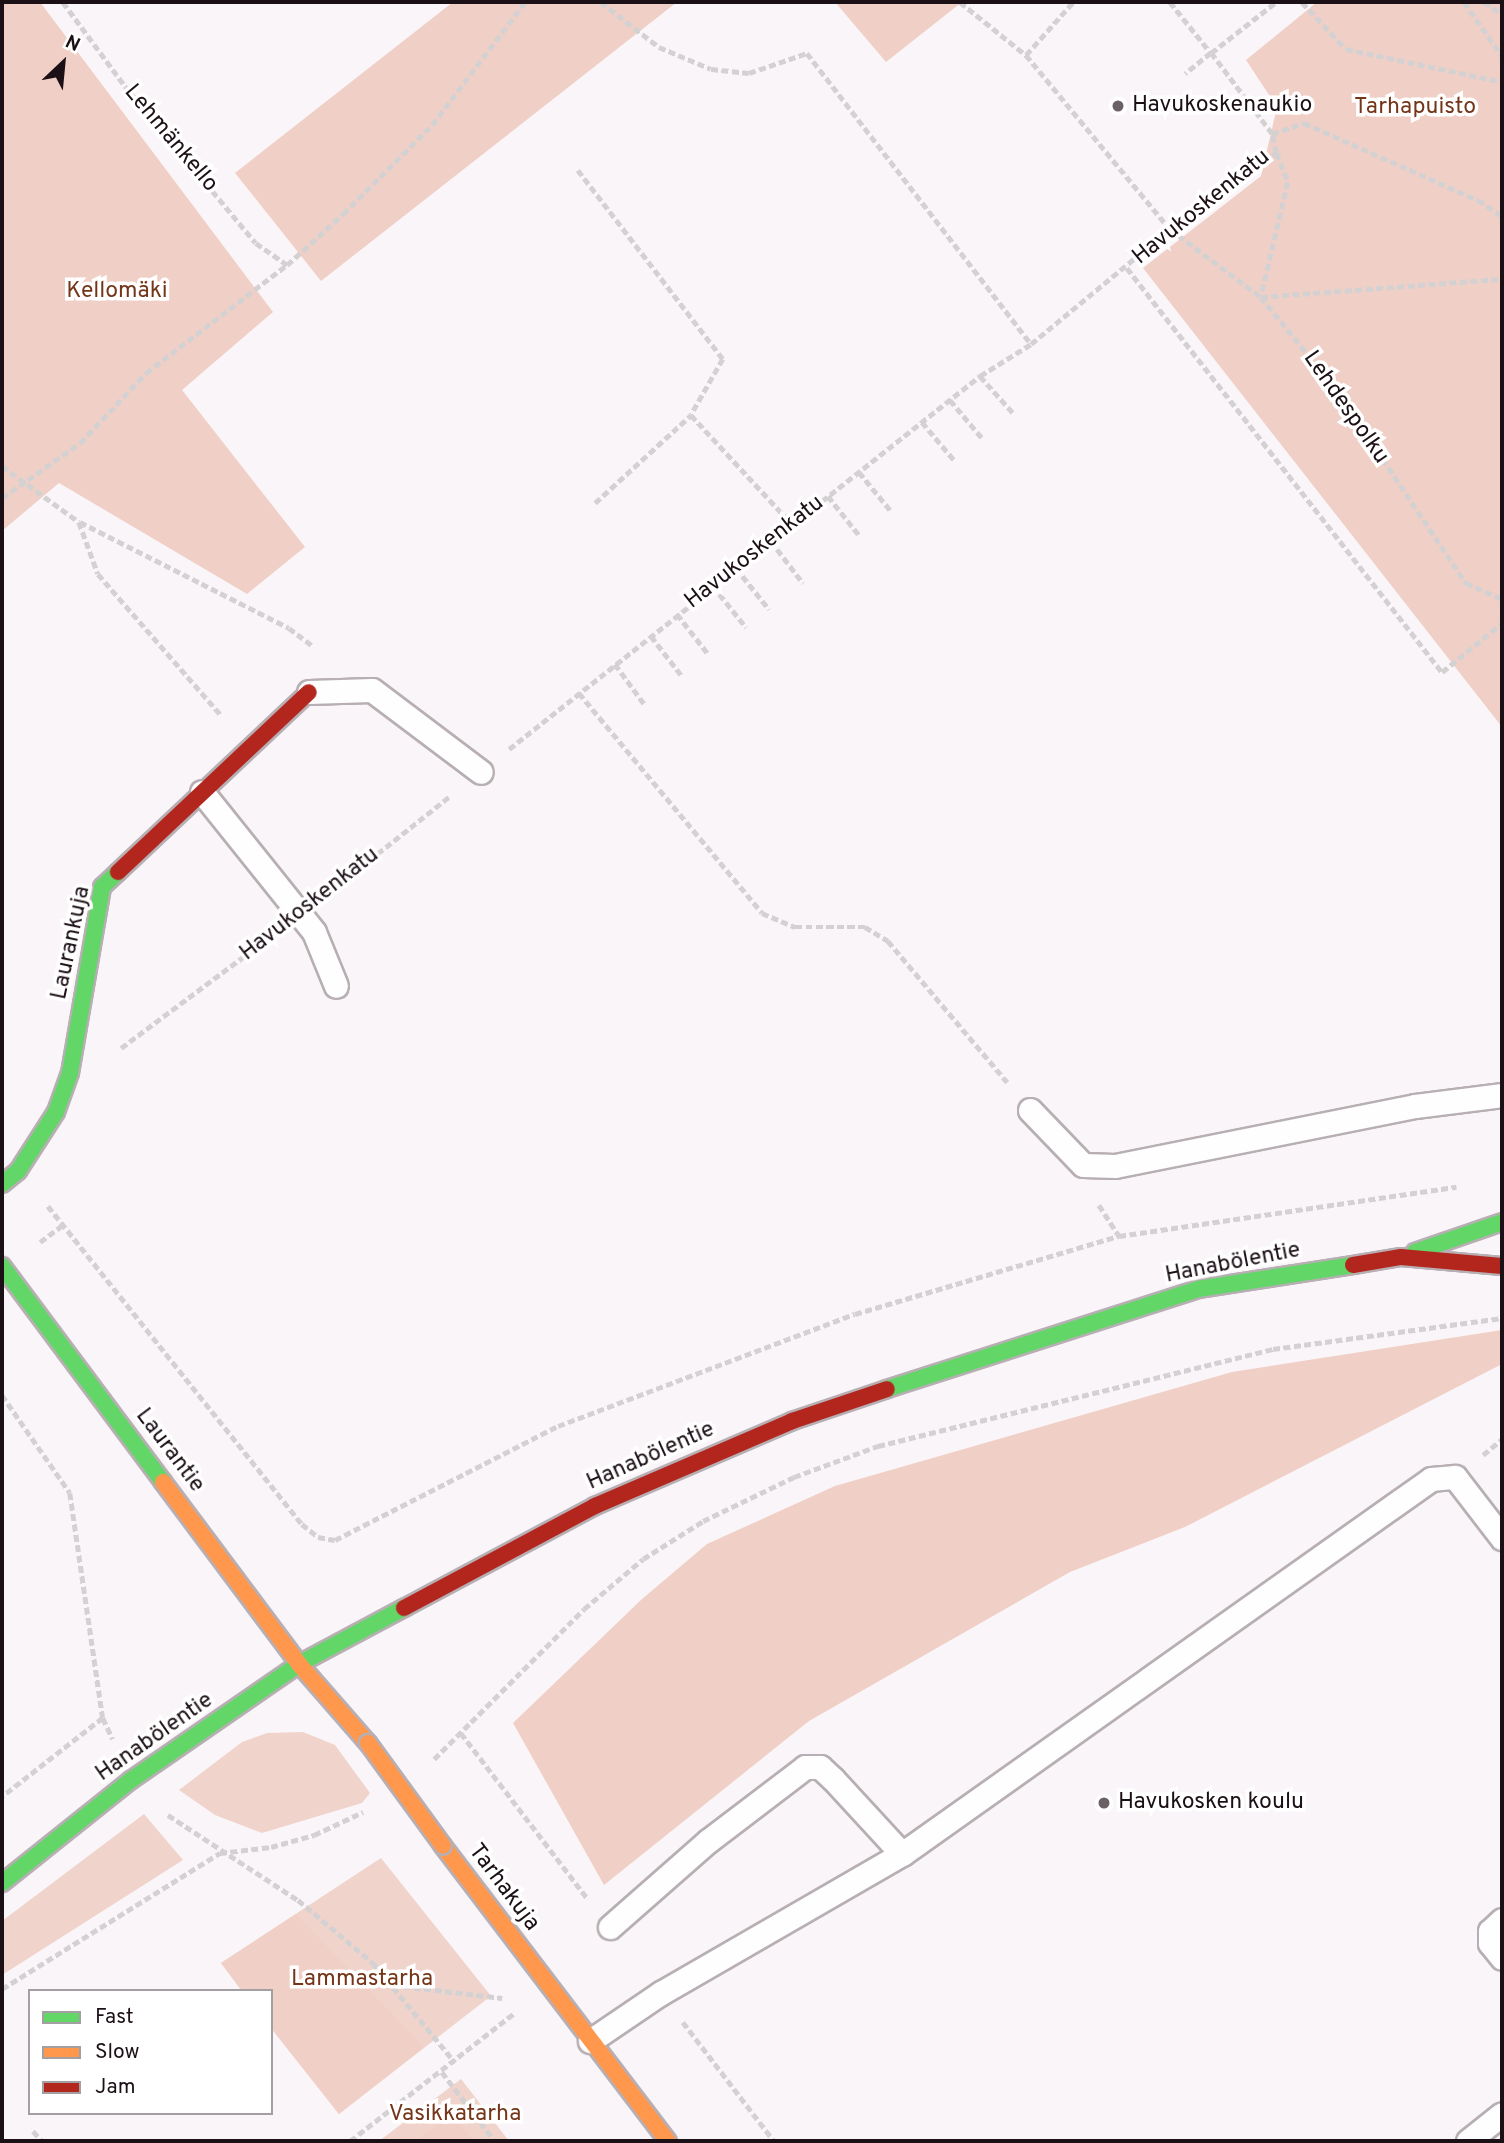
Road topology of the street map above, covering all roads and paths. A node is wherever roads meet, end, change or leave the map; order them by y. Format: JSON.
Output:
{"nodes":[{"id":1,"x":63,"y":2,"type":"edge"},
{"id":2,"x":526,"y":2,"type":"edge"},
{"id":3,"x":601,"y":2,"type":"edge"},
{"id":4,"x":961,"y":2,"type":"edge"},
{"id":5,"x":1073,"y":2,"type":"edge"},
{"id":6,"x":1170,"y":2,"type":"edge"},
{"id":7,"x":1276,"y":2,"type":"edge"},
{"id":8,"x":1302,"y":2,"type":"edge"},
{"id":9,"x":1464,"y":2,"type":"edge"},
{"id":10,"x":1484,"y":2,"type":"edge"},
{"id":11,"x":1502,"y":14,"type":"edge"},
{"id":12,"x":1211,"y":53,"type":"junction"},
{"id":13,"x":1026,"y":55,"type":"junction"},
{"id":14,"x":1502,"y":57,"type":"edge"},
{"id":15,"x":1185,"y":74,"type":"dead end"},
{"id":16,"x":1502,"y":82,"type":"edge"},
{"id":17,"x":1272,"y":134,"type":"junction"},
{"id":18,"x":1276,"y":153,"type":"junction"},
{"id":19,"x":578,"y":170,"type":"dead end"},
{"id":20,"x":1502,"y":216,"type":"edge"},
{"id":21,"x":1170,"y":229,"type":"junction"},
{"id":22,"x":287,"y":265,"type":"junction"},
{"id":23,"x":1128,"y":268,"type":"junction"},
{"id":24,"x":1502,"y":279,"type":"edge"},
{"id":25,"x":1261,"y":297,"type":"junction"},
{"id":26,"x":1031,"y":344,"type":"junction"},
{"id":27,"x":980,"y":376,"type":"junction"},
{"id":28,"x":950,"y":400,"type":"junction"},
{"id":29,"x":691,"y":415,"type":"junction"},
{"id":30,"x":1015,"y":415,"type":"dead end"},
{"id":31,"x":922,"y":422,"type":"junction"},
{"id":32,"x":983,"y":439,"type":"dead end"},
{"id":33,"x":955,"y":461,"type":"dead end"},
{"id":34,"x":2,"y":466,"type":"edge"},
{"id":35,"x":859,"y":472,"type":"junction"},
{"id":36,"x":25,"y":479,"type":"junction"},
{"id":37,"x":828,"y":496,"type":"junction"},
{"id":38,"x":2,"y":498,"type":"edge"},
{"id":39,"x":595,"y":503,"type":"dead end"},
{"id":40,"x":891,"y":511,"type":"dead end"},
{"id":41,"x":79,"y":522,"type":"junction"},
{"id":42,"x":792,"y":524,"type":"junction"},
{"id":43,"x":859,"y":535,"type":"dead end"},
{"id":44,"x":771,"y":541,"type":"junction"},
{"id":45,"x":736,"y":568,"type":"junction"},
{"id":46,"x":803,"y":583,"type":"dead end"},
{"id":47,"x":713,"y":586,"type":"junction"},
{"id":48,"x":1502,"y":599,"type":"edge"},
{"id":49,"x":769,"y":609,"type":"dead end"},
{"id":50,"x":677,"y":614,"type":"junction"},
{"id":51,"x":1502,"y":623,"type":"edge"},
{"id":52,"x":746,"y":626,"type":"dead end"},
{"id":53,"x":650,"y":636,"type":"junction"},
{"id":54,"x":320,"y":651,"type":"dead end"},
{"id":55,"x":709,"y":655,"type":"dead end"},
{"id":56,"x":615,"y":664,"type":"junction"},
{"id":57,"x":682,"y":676,"type":"dead end"},
{"id":58,"x":309,"y":692,"type":"joint"},
{"id":59,"x":579,"y":692,"type":"junction"},
{"id":60,"x":645,"y":705,"type":"dead end"},
{"id":61,"x":250,"y":749,"type":"junction"},
{"id":62,"x":481,"y":772,"type":"junction"},
{"id":63,"x":202,"y":792,"type":"junction"},
{"id":64,"x":300,"y":915,"type":"junction"},
{"id":65,"x":336,"y":986,"type":"dead end"},
{"id":66,"x":70,"y":1073,"type":"junction"},
{"id":67,"x":1502,"y":1095,"type":"edge"},
{"id":68,"x":1030,"y":1110,"type":"joint"},
{"id":69,"x":2,"y":1184,"type":"edge"},
{"id":70,"x":1461,"y":1186,"type":"dead end"},
{"id":71,"x":1502,"y":1222,"type":"edge"},
{"id":72,"x":39,"y":1243,"type":"dead end"},
{"id":73,"x":1401,"y":1257,"type":"junction"},
{"id":74,"x":2,"y":1266,"type":"edge"},
{"id":75,"x":1502,"y":1266,"type":"edge"},
{"id":76,"x":1502,"y":1318,"type":"edge"},
{"id":77,"x":2,"y":1395,"type":"edge"},
{"id":78,"x":1502,"y":1538,"type":"edge"},
{"id":79,"x":299,"y":1664,"type":"junction"},
{"id":80,"x":103,"y":1718,"type":"junction"},
{"id":81,"x":116,"y":1745,"type":"dead end"},
{"id":82,"x":425,"y":1767,"type":"dead end"},
{"id":83,"x":2,"y":1797,"type":"edge"},
{"id":84,"x":370,"y":1808,"type":"dead end"},
{"id":85,"x":168,"y":1815,"type":"dead end"},
{"id":86,"x":220,"y":1853,"type":"junction"},
{"id":87,"x":902,"y":1854,"type":"junction"},
{"id":88,"x":2,"y":1883,"type":"edge"},
{"id":89,"x":1502,"y":1920,"type":"edge"},
{"id":90,"x":610,"y":1927,"type":"dead end"},
{"id":91,"x":1502,"y":1958,"type":"edge"},
{"id":92,"x":392,"y":1985,"type":"junction"},
{"id":93,"x":548,"y":1985,"type":"junction"},
{"id":94,"x":2,"y":1989,"type":"edge"},
{"id":95,"x":528,"y":2002,"type":"junction"},
{"id":96,"x":590,"y":2041,"type":"junction"},
{"id":97,"x":455,"y":2062,"type":"junction"},
{"id":98,"x":442,"y":2072,"type":"junction"},
{"id":99,"x":1502,"y":2114,"type":"edge"},
{"id":100,"x":33,"y":2131,"type":"dead end"},
{"id":101,"x":42,"y":2141,"type":"edge"},
{"id":102,"x":351,"y":2141,"type":"edge"},
{"id":103,"x":495,"y":2141,"type":"edge"},
{"id":104,"x":668,"y":2141,"type":"edge"},
{"id":105,"x":1468,"y":2141,"type":"edge"}],
"edges":[{"from":1,"to":22,"type":"path","name":"Lehmänkello"},
{"from":2,"to":22,"type":"path"},
{"from":3,"to":26,"type":"path"},
{"from":4,"to":13,"type":"path","name":"Lehdespolku"},
{"from":5,"to":13,"type":"path"},
{"from":6,"to":12,"type":"path","name":"Havukoskenkatu"},
{"from":7,"to":12,"type":"path"},
{"from":8,"to":16,"type":"path"},
{"from":9,"to":14,"type":"path"},
{"from":10,"to":11,"type":"path"},
{"from":12,"to":15,"type":"path"},
{"from":12,"to":17,"type":"path","name":"Havukoskenkatu"},
{"from":13,"to":21,"type":"path","name":"Lehdespolku"},
{"from":17,"to":18,"type":"path","name":"Havukoskenkatu"},
{"from":17,"to":20,"type":"path"},
{"from":18,"to":21,"type":"path","name":"Havukoskenkatu"},
{"from":18,"to":25,"type":"path"},
{"from":19,"to":29,"type":"path"},
{"from":21,"to":23,"type":"path","name":"Havukoskenkatu"},
{"from":21,"to":25,"type":"path","name":"Lehdespolku"},
{"from":22,"to":36,"type":"path"},
{"from":23,"to":26,"type":"path","name":"Havukoskenkatu"},
{"from":23,"to":51,"type":"path"},
{"from":24,"to":25,"type":"path"},
{"from":25,"to":48,"type":"path","name":"Lehdespolku"},
{"from":26,"to":27,"type":"path","name":"Havukoskenkatu"},
{"from":27,"to":28,"type":"path","name":"Havukoskenkatu"},
{"from":27,"to":30,"type":"path"},
{"from":28,"to":31,"type":"path","name":"Havukoskenkatu"},
{"from":28,"to":32,"type":"path"},
{"from":29,"to":39,"type":"path"},
{"from":29,"to":42,"type":"path"},
{"from":31,"to":33,"type":"path"},
{"from":31,"to":35,"type":"path","name":"Havukoskenkatu"},
{"from":34,"to":36,"type":"path"},
{"from":35,"to":37,"type":"path","name":"Havukoskenkatu"},
{"from":35,"to":40,"type":"path"},
{"from":36,"to":38,"type":"path"},
{"from":36,"to":41,"type":"path"},
{"from":37,"to":42,"type":"path","name":"Havukoskenkatu"},
{"from":37,"to":43,"type":"path"},
{"from":41,"to":54,"type":"path"},
{"from":41,"to":61,"type":"path"},
{"from":42,"to":44,"type":"path","name":"Havukoskenkatu"},
{"from":44,"to":45,"type":"path","name":"Havukoskenkatu"},
{"from":44,"to":46,"type":"path"},
{"from":45,"to":47,"type":"path","name":"Havukoskenkatu"},
{"from":45,"to":49,"type":"path"},
{"from":47,"to":50,"type":"path","name":"Havukoskenkatu"},
{"from":47,"to":52,"type":"path"},
{"from":50,"to":53,"type":"path","name":"Havukoskenkatu"},
{"from":50,"to":55,"type":"path"},
{"from":53,"to":56,"type":"path","name":"Havukoskenkatu"},
{"from":53,"to":57,"type":"path"},
{"from":56,"to":59,"type":"path","name":"Havukoskenkatu"},
{"from":56,"to":60,"type":"path"},
{"from":58,"to":61,"type":"street","name":"Laurankuja"},
{"from":58,"to":62,"type":"lane"},
{"from":59,"to":62,"type":"path","name":"Havukoskenkatu"},
{"from":59,"to":68,"type":"path"},
{"from":61,"to":63,"type":"street","name":"Laurankuja"},
{"from":62,"to":64,"type":"path","name":"Havukoskenkatu"},
{"from":63,"to":64,"type":"lane"},
{"from":63,"to":66,"type":"street","name":"Laurankuja"},
{"from":64,"to":65,"type":"lane"},
{"from":64,"to":66,"type":"path","name":"Havukoskenkatu"},
{"from":66,"to":69,"type":"street","name":"Laurankuja"},
{"from":67,"to":68,"type":"lane"},
{"from":70,"to":72,"type":"path"},
{"from":71,"to":73,"type":"street","name":"Hanabölentie"},
{"from":73,"to":75,"type":"street","name":"Hanabölentie"},
{"from":73,"to":79,"type":"street","name":"Hanabölentie"},
{"from":74,"to":79,"type":"street","name":"Laurantie"},
{"from":76,"to":82,"type":"path"},
{"from":77,"to":80,"type":"path"},
{"from":78,"to":87,"type":"lane"},
{"from":79,"to":88,"type":"street","name":"Hanabölentie"},
{"from":79,"to":93,"type":"street","name":"Tarhakuja","bridge":true},
{"from":80,"to":81,"type":"path"},
{"from":80,"to":83,"type":"path"},
{"from":84,"to":86,"type":"path"},
{"from":85,"to":86,"type":"path"},
{"from":86,"to":92,"type":"path"},
{"from":86,"to":94,"type":"path"},
{"from":87,"to":90,"type":"lane"},
{"from":87,"to":96,"type":"lane"},
{"from":89,"to":91,"type":"lane"},
{"from":92,"to":95,"type":"path"},
{"from":92,"to":97,"type":"path"},
{"from":93,"to":95,"type":"path"},
{"from":93,"to":96,"type":"street","name":"Tarhakuja"},
{"from":95,"to":97,"type":"path"},
{"from":96,"to":104,"type":"street","name":"Tarhakuja"},
{"from":97,"to":98,"type":"path"},
{"from":98,"to":102,"type":"path"},
{"from":98,"to":103,"type":"path"},
{"from":99,"to":105,"type":"lane"},
{"from":100,"to":101,"type":"path"}]}
